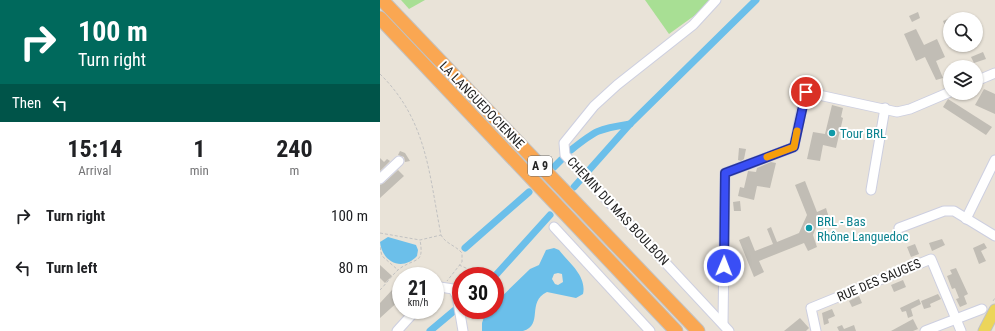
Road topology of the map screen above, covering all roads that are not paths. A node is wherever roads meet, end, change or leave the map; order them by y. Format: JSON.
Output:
{"nodes":[{"id":1,"x":382,"y":0,"type":"edge"},
{"id":2,"x":716,"y":0,"type":"edge"},
{"id":3,"x":380,"y":18,"type":"edge"},
{"id":4,"x":995,"y":73,"type":"edge"},
{"id":5,"x":983,"y":78,"type":"edge"},
{"id":6,"x":943,"y":95,"type":"edge"},
{"id":7,"x":885,"y":108,"type":"junction"},
{"id":8,"x":995,"y":160,"type":"edge"},
{"id":9,"x":399,"y":161,"type":"dead end"},
{"id":10,"x":380,"y":179,"type":"edge"},
{"id":11,"x":871,"y":190,"type":"dead end"},
{"id":12,"x":966,"y":219,"type":"junction"},
{"id":13,"x":554,"y":227,"type":"dead end"},
{"id":14,"x":899,"y":228,"type":"dead end"},
{"id":15,"x":995,"y":236,"type":"edge"},
{"id":16,"x":444,"y":288,"type":"edge"},
{"id":17,"x":982,"y":309,"type":"dead end"},
{"id":18,"x":995,"y":310,"type":"edge"},
{"id":19,"x":408,"y":319,"type":"edge"},
{"id":20,"x":955,"y":319,"type":"junction"},
{"id":21,"x":995,"y":321,"type":"edge"},
{"id":22,"x":726,"y":328,"type":"edge"},
{"id":23,"x":463,"y":330,"type":"edge"},
{"id":24,"x":397,"y":331,"type":"edge"},
{"id":25,"x":650,"y":331,"type":"edge"},
{"id":26,"x":676,"y":331,"type":"edge"},
{"id":27,"x":698,"y":331,"type":"edge"},
{"id":28,"x":816,"y":331,"type":"edge"},
{"id":29,"x":926,"y":331,"type":"edge"},
{"id":30,"x":960,"y":331,"type":"edge"},
{"id":31,"x":984,"y":331,"type":"edge"},
{"id":32,"x":990,"y":331,"type":"edge"}],
"edges":[{"from":1,"to":27,"type":"highway","name":"LA LANGUEDOCIENNE","number":"A 9"},
{"from":2,"to":22,"type":"street","name":"CHEMIN DU MAS BOULBON"},
{"from":3,"to":26,"type":"highway","name":"LA LANGUEDOCIENNE","number":"A 9"},
{"from":4,"to":5,"type":"street"},
{"from":6,"to":7,"type":"street"},
{"from":7,"to":11,"type":"street"},
{"from":7,"to":22,"type":"street","name":"CHEMIN DU MAS BOULBON"},
{"from":8,"to":12,"type":"street"},
{"from":9,"to":10,"type":"street"},
{"from":12,"to":14,"type":"street"},
{"from":12,"to":15,"type":"street"},
{"from":13,"to":25,"type":"street"},
{"from":16,"to":23,"type":"street"},
{"from":17,"to":20,"type":"street"},
{"from":18,"to":31,"type":"main road"},
{"from":19,"to":24,"type":"street"},
{"from":20,"to":28,"type":"street","name":"RUE DES SAUGES"},
{"from":20,"to":29,"type":"street"},
{"from":20,"to":30,"type":"street"},
{"from":21,"to":32,"type":"main road"}]}
